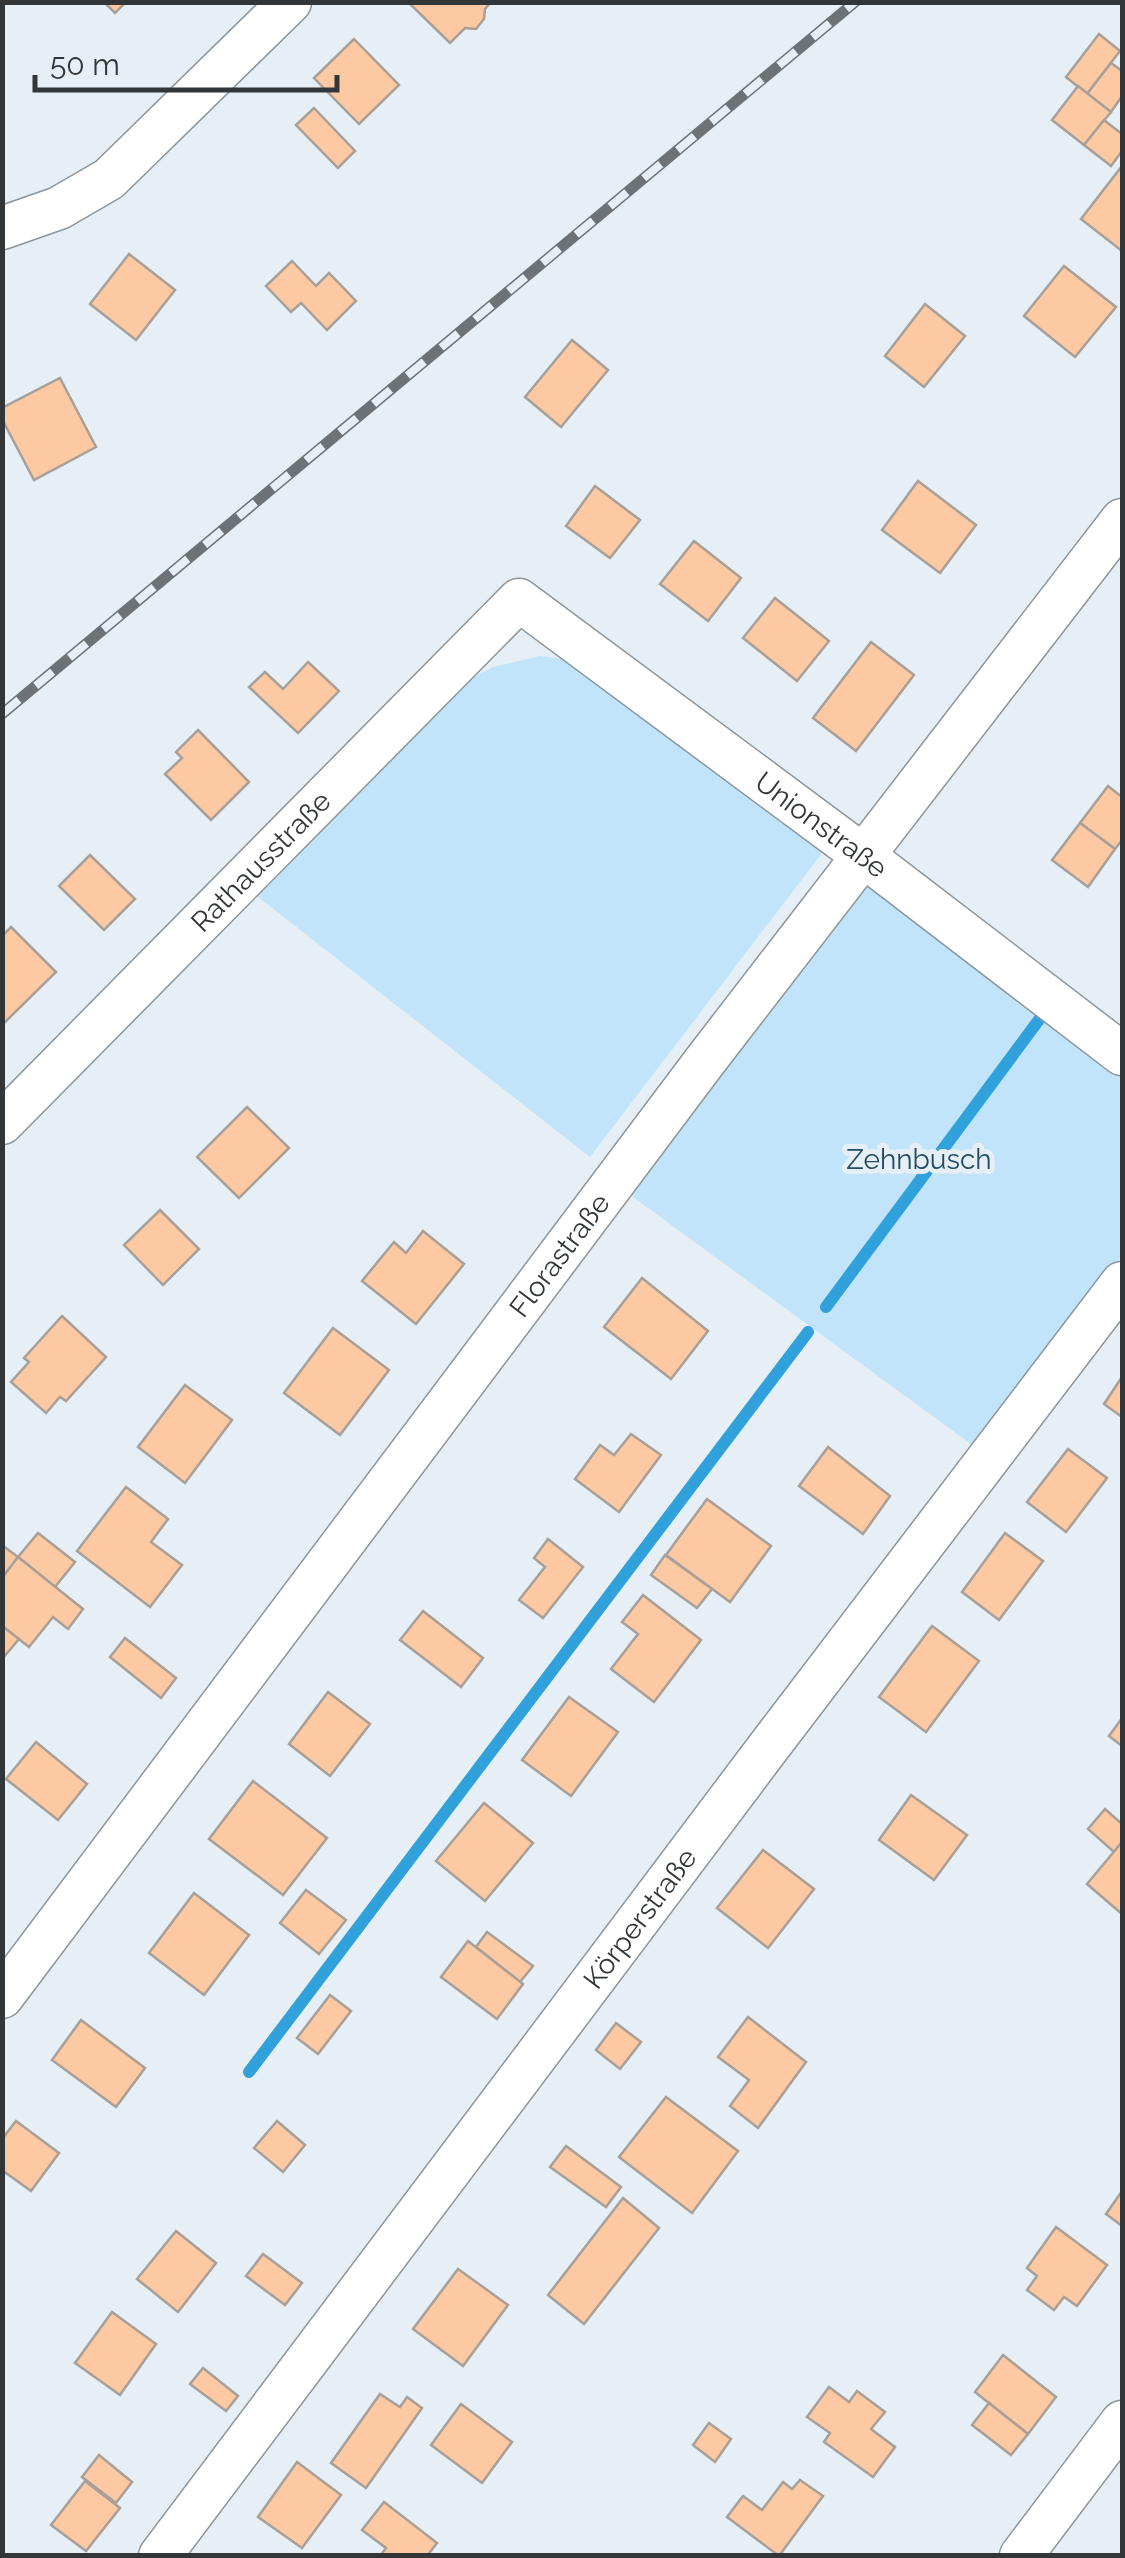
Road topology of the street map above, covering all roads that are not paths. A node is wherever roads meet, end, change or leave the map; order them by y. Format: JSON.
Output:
{"nodes":[{"id":1,"x":290,"y":2,"type":"edge"},
{"id":2,"x":2,"y":228,"type":"edge"},
{"id":3,"x":1122,"y":520,"type":"edge"},
{"id":4,"x":519,"y":600,"type":"joint"},
{"id":5,"x":865,"y":857,"type":"junction"},
{"id":6,"x":1122,"y":1054,"type":"edge"},
{"id":7,"x":2,"y":1123,"type":"edge"},
{"id":8,"x":1122,"y":1283,"type":"edge"},
{"id":9,"x":2,"y":1997,"type":"edge"},
{"id":10,"x":1122,"y":2422,"type":"edge"},
{"id":11,"x":160,"y":2556,"type":"edge"},
{"id":12,"x":1020,"y":2556,"type":"edge"}],
"edges":[{"from":1,"to":2,"type":"street"},
{"from":3,"to":5,"type":"street","name":"Florastraße"},
{"from":4,"to":5,"type":"street","name":"Unionstraße"},
{"from":4,"to":7,"type":"street","name":"Rathausstraße"},
{"from":5,"to":6,"type":"street","name":"Unionstraße"},
{"from":5,"to":9,"type":"street","name":"Florastraße"},
{"from":8,"to":11,"type":"street","name":"Körperstraße"},
{"from":10,"to":12,"type":"street"}]}
